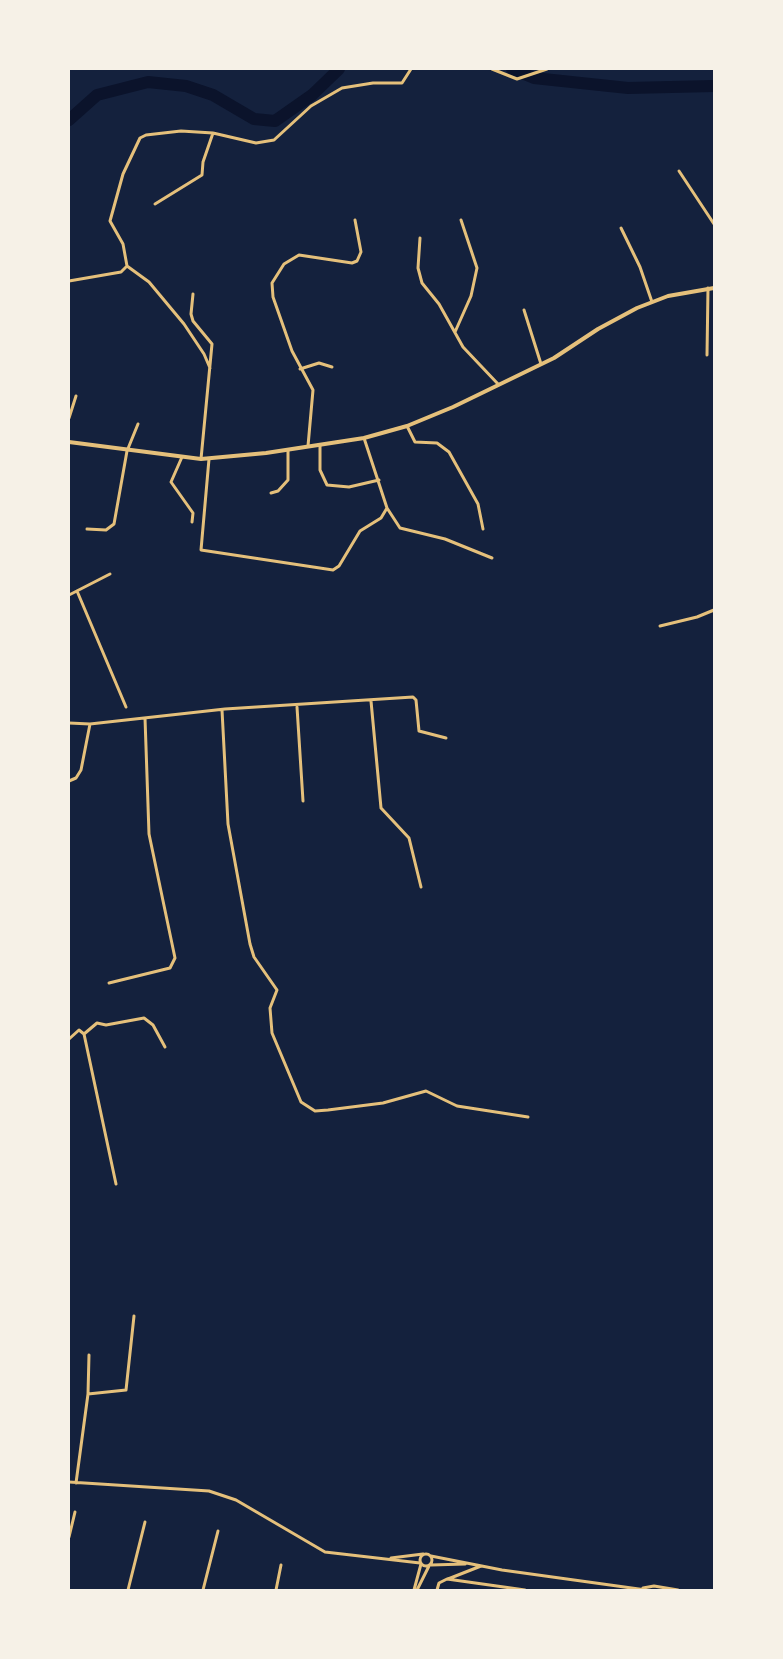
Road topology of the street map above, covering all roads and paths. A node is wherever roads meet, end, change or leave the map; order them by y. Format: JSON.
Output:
{"nodes":[{"id":1,"x":411,"y":69,"type":"edge"},
{"id":2,"x":492,"y":69,"type":"edge"},
{"id":3,"x":545,"y":70,"type":"edge"},
{"id":4,"x":213,"y":133,"type":"junction"},
{"id":5,"x":679,"y":171,"type":"dead end"},
{"id":6,"x":155,"y":204,"type":"dead end"},
{"id":7,"x":355,"y":220,"type":"dead end"},
{"id":8,"x":461,"y":220,"type":"dead end"},
{"id":9,"x":714,"y":224,"type":"edge"},
{"id":10,"x":621,"y":228,"type":"dead end"},
{"id":11,"x":420,"y":238,"type":"dead end"},
{"id":12,"x":127,"y":266,"type":"junction"},
{"id":13,"x":69,"y":281,"type":"edge"},
{"id":14,"x":711,"y":288,"type":"edge"},
{"id":15,"x":193,"y":294,"type":"dead end"},
{"id":16,"x":652,"y":302,"type":"junction"},
{"id":17,"x":524,"y":310,"type":"dead end"},
{"id":18,"x":455,"y":332,"type":"junction"},
{"id":19,"x":707,"y":355,"type":"dead end"},
{"id":20,"x":541,"y":364,"type":"junction"},
{"id":21,"x":332,"y":367,"type":"dead end"},
{"id":22,"x":300,"y":369,"type":"junction"},
{"id":23,"x":211,"y":372,"type":"junction"},
{"id":24,"x":498,"y":384,"type":"junction"},
{"id":25,"x":75,"y":396,"type":"dead end"},
{"id":26,"x":69,"y":418,"type":"edge"},
{"id":27,"x":138,"y":424,"type":"dead end"},
{"id":28,"x":406,"y":426,"type":"junction"},
{"id":29,"x":364,"y":438,"type":"junction"},
{"id":30,"x":69,"y":442,"type":"edge"},
{"id":31,"x":320,"y":444,"type":"junction"},
{"id":32,"x":308,"y":446,"type":"junction"},
{"id":33,"x":288,"y":450,"type":"junction"},
{"id":34,"x":127,"y":451,"type":"junction"},
{"id":35,"x":183,"y":457,"type":"junction"},
{"id":36,"x":201,"y":459,"type":"junction"},
{"id":37,"x":209,"y":459,"type":"junction"},
{"id":38,"x":379,"y":480,"type":"junction"},
{"id":39,"x":271,"y":493,"type":"dead end"},
{"id":40,"x":387,"y":508,"type":"junction"},
{"id":41,"x":192,"y":522,"type":"dead end"},
{"id":42,"x":87,"y":529,"type":"dead end"},
{"id":43,"x":483,"y":529,"type":"dead end"},
{"id":44,"x":492,"y":558,"type":"dead end"},
{"id":45,"x":110,"y":574,"type":"dead end"},
{"id":46,"x":77,"y":591,"type":"junction"},
{"id":47,"x":69,"y":596,"type":"edge"},
{"id":48,"x":714,"y":610,"type":"edge"},
{"id":49,"x":660,"y":626,"type":"dead end"},
{"id":50,"x":371,"y":701,"type":"junction"},
{"id":51,"x":126,"y":707,"type":"dead end"},
{"id":52,"x":297,"y":707,"type":"junction"},
{"id":53,"x":222,"y":710,"type":"junction"},
{"id":54,"x":145,"y":718,"type":"junction"},
{"id":55,"x":69,"y":723,"type":"edge"},
{"id":56,"x":90,"y":724,"type":"junction"},
{"id":57,"x":446,"y":738,"type":"dead end"},
{"id":58,"x":69,"y":781,"type":"edge"},
{"id":59,"x":303,"y":801,"type":"dead end"},
{"id":60,"x":421,"y":887,"type":"dead end"},
{"id":61,"x":109,"y":983,"type":"dead end"},
{"id":62,"x":84,"y":1035,"type":"junction"},
{"id":63,"x":69,"y":1039,"type":"edge"},
{"id":64,"x":165,"y":1047,"type":"dead end"},
{"id":65,"x":528,"y":1117,"type":"dead end"},
{"id":66,"x":116,"y":1184,"type":"dead end"},
{"id":67,"x":134,"y":1316,"type":"dead end"},
{"id":68,"x":89,"y":1355,"type":"dead end"},
{"id":69,"x":88,"y":1394,"type":"junction"},
{"id":70,"x":69,"y":1482,"type":"edge"},
{"id":71,"x":76,"y":1483,"type":"junction"},
{"id":72,"x":75,"y":1512,"type":"dead end"},
{"id":73,"x":145,"y":1522,"type":"dead end"},
{"id":74,"x":218,"y":1531,"type":"dead end"},
{"id":75,"x":69,"y":1537,"type":"edge"},
{"id":76,"x":423,"y":1554,"type":"junction"},
{"id":77,"x":431,"y":1556,"type":"junction"},
{"id":78,"x":386,"y":1559,"type":"junction"},
{"id":79,"x":420,"y":1564,"type":"junction"},
{"id":80,"x":470,"y":1564,"type":"junction"},
{"id":81,"x":281,"y":1565,"type":"dead end"},
{"id":82,"x":430,"y":1565,"type":"junction"},
{"id":83,"x":483,"y":1566,"type":"junction"},
{"id":84,"x":447,"y":1579,"type":"junction"},
{"id":85,"x":645,"y":1589,"type":"edge"},
{"id":86,"x":128,"y":1590,"type":"edge"},
{"id":87,"x":203,"y":1590,"type":"edge"},
{"id":88,"x":276,"y":1590,"type":"edge"},
{"id":89,"x":416,"y":1590,"type":"edge"},
{"id":90,"x":437,"y":1590,"type":"edge"},
{"id":91,"x":525,"y":1590,"type":"edge"},
{"id":92,"x":678,"y":1590,"type":"edge"}],
"edges":[{"from":1,"to":4,"type":"street"},
{"from":2,"to":3,"type":"street"},
{"from":4,"to":6,"type":"street"},
{"from":4,"to":12,"type":"street"},
{"from":5,"to":9,"type":"street"},
{"from":7,"to":22,"type":"street"},
{"from":8,"to":18,"type":"street"},
{"from":10,"to":16,"type":"street"},
{"from":11,"to":18,"type":"street"},
{"from":12,"to":13,"type":"street"},
{"from":12,"to":23,"type":"street"},
{"from":14,"to":16,"type":"street"},
{"from":14,"to":19,"type":"street"},
{"from":15,"to":23,"type":"street"},
{"from":16,"to":20,"type":"street"},
{"from":17,"to":20,"type":"street"},
{"from":18,"to":24,"type":"street"},
{"from":20,"to":24,"type":"street"},
{"from":21,"to":22,"type":"street"},
{"from":22,"to":32,"type":"street"},
{"from":23,"to":36,"type":"street"},
{"from":24,"to":28,"type":"street"},
{"from":25,"to":26,"type":"street"},
{"from":27,"to":34,"type":"street"},
{"from":28,"to":29,"type":"street"},
{"from":28,"to":43,"type":"street"},
{"from":29,"to":31,"type":"street"},
{"from":29,"to":38,"type":"street"},
{"from":30,"to":34,"type":"street"},
{"from":31,"to":32,"type":"street"},
{"from":31,"to":38,"type":"street"},
{"from":32,"to":33,"type":"street"},
{"from":33,"to":37,"type":"street"},
{"from":33,"to":39,"type":"street"},
{"from":34,"to":35,"type":"street"},
{"from":34,"to":42,"type":"street"},
{"from":35,"to":36,"type":"street"},
{"from":35,"to":41,"type":"street"},
{"from":36,"to":37,"type":"street"},
{"from":37,"to":40,"type":"street"},
{"from":38,"to":40,"type":"street"},
{"from":40,"to":44,"type":"street"},
{"from":45,"to":46,"type":"street"},
{"from":46,"to":47,"type":"street"},
{"from":46,"to":51,"type":"street"},
{"from":48,"to":49,"type":"street"},
{"from":50,"to":52,"type":"street"},
{"from":50,"to":57,"type":"street"},
{"from":50,"to":60,"type":"street"},
{"from":52,"to":53,"type":"street"},
{"from":52,"to":59,"type":"street"},
{"from":53,"to":54,"type":"street"},
{"from":53,"to":65,"type":"street"},
{"from":54,"to":56,"type":"street"},
{"from":54,"to":61,"type":"street"},
{"from":55,"to":56,"type":"street"},
{"from":56,"to":58,"type":"street"},
{"from":62,"to":63,"type":"street"},
{"from":62,"to":64,"type":"street"},
{"from":62,"to":66,"type":"street"},
{"from":67,"to":69,"type":"street"},
{"from":68,"to":69,"type":"street"},
{"from":69,"to":71,"type":"street"},
{"from":70,"to":71,"type":"street"},
{"from":71,"to":78,"type":"street"},
{"from":72,"to":75,"type":"street"},
{"from":73,"to":86,"type":"street"},
{"from":74,"to":87,"type":"street"},
{"from":76,"to":77,"type":"street"},
{"from":76,"to":78,"type":"street"},
{"from":76,"to":79,"type":"street"},
{"from":77,"to":80,"type":"street"},
{"from":77,"to":82,"type":"street"},
{"from":78,"to":79,"type":"street"},
{"from":79,"to":82,"type":"street"},
{"from":79,"to":89,"type":"street"},
{"from":80,"to":82,"type":"street"},
{"from":80,"to":83,"type":"street"},
{"from":81,"to":88,"type":"street"},
{"from":82,"to":89,"type":"street"},
{"from":83,"to":84,"type":"street"},
{"from":83,"to":85,"type":"street"},
{"from":84,"to":90,"type":"street"},
{"from":84,"to":91,"type":"street"},
{"from":85,"to":92,"type":"street"}]}
